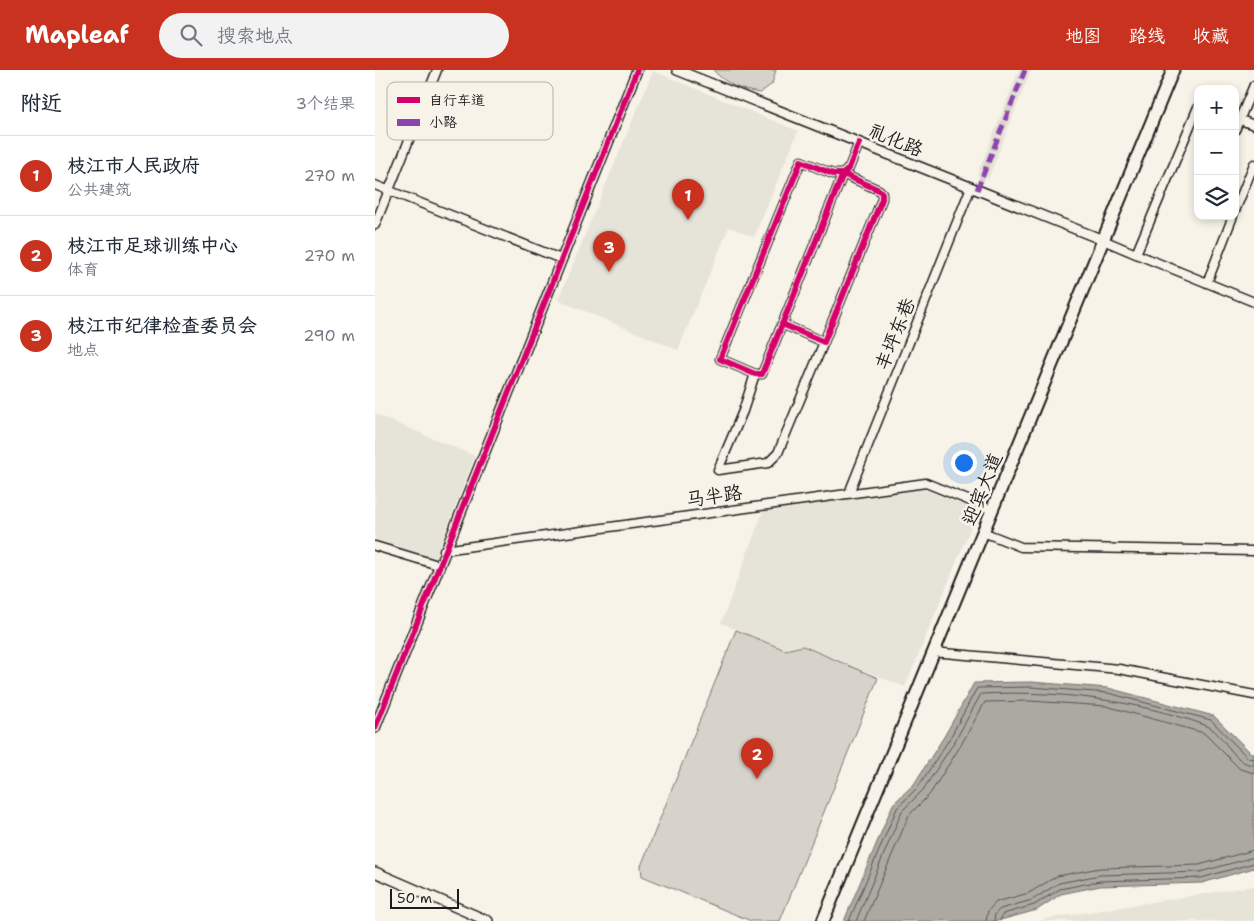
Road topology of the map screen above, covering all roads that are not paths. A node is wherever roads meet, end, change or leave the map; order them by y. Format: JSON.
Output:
{"nodes":[{"id":1,"x":437,"y":70,"type":"edge"},
{"id":2,"x":637,"y":70,"type":"edge"},
{"id":3,"x":677,"y":70,"type":"edge"},
{"id":4,"x":1165,"y":70,"type":"edge"},
{"id":5,"x":1173,"y":70,"type":"edge"},
{"id":6,"x":432,"y":82,"type":"edge"},
{"id":7,"x":1254,"y":85,"type":"edge"},
{"id":8,"x":1239,"y":114,"type":"edge"},
{"id":9,"x":1194,"y":116,"type":"edge"},
{"id":10,"x":1239,"y":119,"type":"edge"},
{"id":11,"x":1254,"y":125,"type":"edge"},
{"id":12,"x":409,"y":140,"type":"edge"},
{"id":13,"x":859,"y":143,"type":"junction"},
{"id":14,"x":1254,"y":164,"type":"edge"},
{"id":15,"x":843,"y":174,"type":"junction"},
{"id":16,"x":375,"y":185,"type":"edge"},
{"id":17,"x":971,"y":187,"type":"junction"},
{"id":18,"x":389,"y":191,"type":"junction"},
{"id":19,"x":1239,"y":201,"type":"edge"},
{"id":20,"x":1231,"y":220,"type":"edge"},
{"id":21,"x":375,"y":225,"type":"edge"},
{"id":22,"x":1100,"y":239,"type":"junction"},
{"id":23,"x":1136,"y":254,"type":"junction"},
{"id":24,"x":561,"y":259,"type":"junction"},
{"id":25,"x":1207,"y":283,"type":"junction"},
{"id":26,"x":1254,"y":302,"type":"edge"},
{"id":27,"x":782,"y":324,"type":"junction"},
{"id":28,"x":824,"y":342,"type":"junction"},
{"id":29,"x":755,"y":374,"type":"junction"},
{"id":30,"x":849,"y":493,"type":"junction"},
{"id":31,"x":985,"y":507,"type":"junction"},
{"id":32,"x":983,"y":532,"type":"junction"},
{"id":33,"x":375,"y":546,"type":"edge"},
{"id":34,"x":444,"y":550,"type":"junction"},
{"id":35,"x":1254,"y":551,"type":"edge"},
{"id":36,"x":438,"y":565,"type":"junction"},
{"id":37,"x":933,"y":652,"type":"junction"},
{"id":38,"x":1254,"y":695,"type":"edge"},
{"id":39,"x":375,"y":728,"type":"edge"},
{"id":40,"x":375,"y":872,"type":"edge"},
{"id":41,"x":488,"y":921,"type":"edge"},
{"id":42,"x":815,"y":921,"type":"edge"},
{"id":43,"x":823,"y":921,"type":"edge"}],
"edges":[{"from":1,"to":6,"type":"street"},
{"from":2,"to":24,"type":"street"},
{"from":3,"to":13,"type":"street","name":"礼化路"},
{"from":4,"to":22,"type":"main road","name":"迎宾大道"},
{"from":5,"to":22,"type":"main road","name":"迎宾大道"},
{"from":7,"to":8,"type":"street"},
{"from":9,"to":23,"type":"street"},
{"from":10,"to":11,"type":"street"},
{"from":12,"to":18,"type":"street"},
{"from":13,"to":15,"type":"street"},
{"from":13,"to":17,"type":"street","name":"礼化路"},
{"from":14,"to":19,"type":"street"},
{"from":15,"to":27,"type":"street"},
{"from":15,"to":28,"type":"street"},
{"from":15,"to":29,"type":"street"},
{"from":16,"to":18,"type":"street"},
{"from":17,"to":22,"type":"street","name":"礼化路"},
{"from":17,"to":30,"type":"street","name":"丰坪东巷"},
{"from":18,"to":21,"type":"street"},
{"from":18,"to":24,"type":"street"},
{"from":20,"to":25,"type":"street"},
{"from":22,"to":23,"type":"street"},
{"from":22,"to":31,"type":"main road","name":"迎宾大道"},
{"from":22,"to":32,"type":"main road","name":"迎宾大道"},
{"from":23,"to":25,"type":"street"},
{"from":24,"to":34,"type":"street"},
{"from":25,"to":26,"type":"street"},
{"from":27,"to":28,"type":"street"},
{"from":27,"to":29,"type":"street"},
{"from":28,"to":29,"type":"street"},
{"from":30,"to":31,"type":"street","name":"马半路"},
{"from":30,"to":34,"type":"street","name":"马半路"},
{"from":31,"to":42,"type":"main road","name":"迎宾大道"},
{"from":32,"to":35,"type":"street"},
{"from":32,"to":37,"type":"main road","name":"迎宾大道"},
{"from":33,"to":36,"type":"street"},
{"from":34,"to":36,"type":"street"},
{"from":36,"to":39,"type":"street"},
{"from":37,"to":38,"type":"street"},
{"from":37,"to":43,"type":"main road","name":"迎宾大道"},
{"from":40,"to":41,"type":"street"}]}
